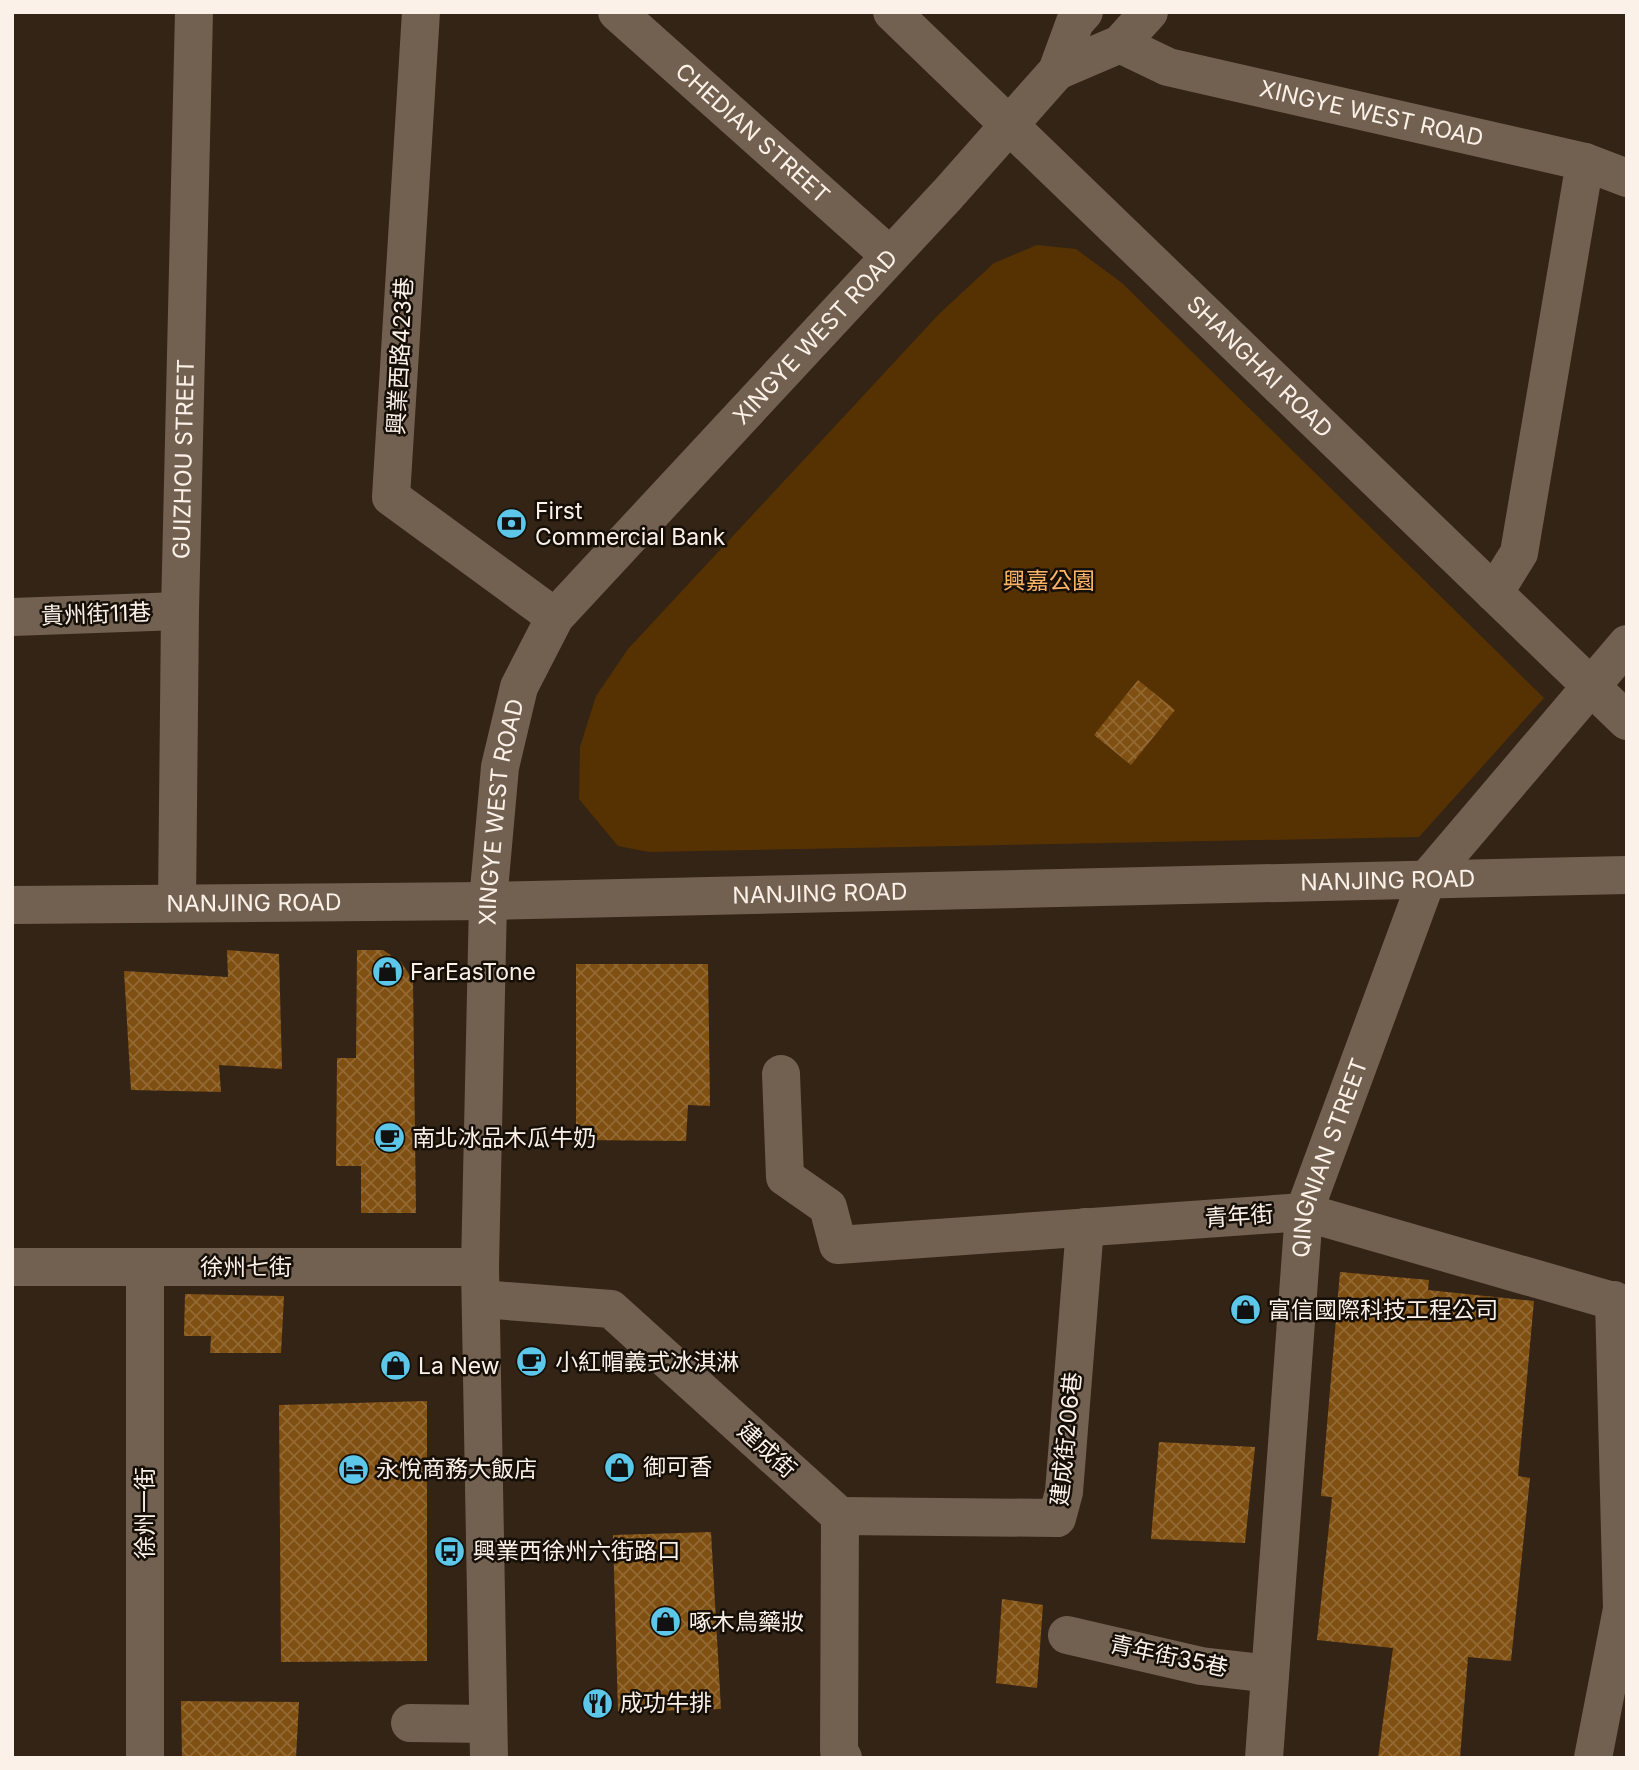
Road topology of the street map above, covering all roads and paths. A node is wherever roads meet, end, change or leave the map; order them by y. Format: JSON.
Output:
{"nodes":[{"id":1,"x":194,"y":12,"type":"edge"},
{"id":2,"x":421,"y":12,"type":"edge"},
{"id":3,"x":617,"y":12,"type":"edge"},
{"id":4,"x":892,"y":12,"type":"edge"},
{"id":5,"x":1084,"y":12,"type":"edge"},
{"id":6,"x":1149,"y":12,"type":"edge"},
{"id":7,"x":1120,"y":44,"type":"junction"},
{"id":8,"x":1057,"y":71,"type":"junction"},
{"id":9,"x":1009,"y":126,"type":"junction"},
{"id":10,"x":1585,"y":162,"type":"junction"},
{"id":11,"x":1627,"y":178,"type":"edge"},
{"id":12,"x":889,"y":255,"type":"junction"},
{"id":13,"x":1494,"y":593,"type":"junction"},
{"id":14,"x":180,"y":611,"type":"junction"},
{"id":15,"x":12,"y":617,"type":"edge"},
{"id":16,"x":555,"y":618,"type":"junction"},
{"id":17,"x":1627,"y":644,"type":"edge"},
{"id":18,"x":1589,"y":685,"type":"junction"},
{"id":19,"x":1627,"y":721,"type":"edge"},
{"id":20,"x":1627,"y":875,"type":"edge"},
{"id":21,"x":1427,"y":879,"type":"junction"},
{"id":22,"x":488,"y":901,"type":"junction"},
{"id":23,"x":177,"y":903,"type":"junction"},
{"id":24,"x":12,"y":905,"type":"edge"},
{"id":25,"x":781,"y":1074,"type":"dead end"},
{"id":26,"x":1304,"y":1212,"type":"junction"},
{"id":27,"x":1085,"y":1227,"type":"junction"},
{"id":28,"x":12,"y":1267,"type":"edge"},
{"id":29,"x":145,"y":1268,"type":"junction"},
{"id":30,"x":481,"y":1283,"type":"junction"},
{"id":31,"x":1621,"y":1302,"type":"edge"},
{"id":32,"x":840,"y":1516,"type":"junction"},
{"id":33,"x":1068,"y":1635,"type":"dead end"},
{"id":34,"x":1270,"y":1674,"type":"junction"},
{"id":35,"x":410,"y":1723,"type":"dead end"},
{"id":36,"x":488,"y":1741,"type":"edge"},
{"id":37,"x":145,"y":1758,"type":"edge"},
{"id":38,"x":842,"y":1758,"type":"edge"},
{"id":39,"x":1264,"y":1758,"type":"edge"},
{"id":40,"x":1593,"y":1758,"type":"edge"}],
"edges":[{"from":1,"to":14,"type":"street","name":"GUIZHOU STREET"},
{"from":2,"to":16,"type":"street","name":"興業西路423巷"},
{"from":3,"to":12,"type":"street","name":"CHEDIAN STREET"},
{"from":4,"to":9,"type":"street","name":"SHANGHAI ROAD"},
{"from":5,"to":8,"type":"street","name":"XINGYE WEST ROAD"},
{"from":6,"to":7,"type":"street","name":"XINGYE WEST ROAD"},
{"from":7,"to":8,"type":"street","name":"XINGYE WEST ROAD"},
{"from":7,"to":10,"type":"street","name":"XINGYE WEST ROAD"},
{"from":8,"to":9,"type":"street","name":"XINGYE WEST ROAD"},
{"from":9,"to":12,"type":"street","name":"XINGYE WEST ROAD"},
{"from":9,"to":13,"type":"street","name":"SHANGHAI ROAD"},
{"from":10,"to":11,"type":"street","name":"XINGYE WEST ROAD"},
{"from":10,"to":13,"type":"street"},
{"from":12,"to":16,"type":"street","name":"XINGYE WEST ROAD"},
{"from":13,"to":18,"type":"street","name":"SHANGHAI ROAD"},
{"from":14,"to":15,"type":"street","name":"貴州街11巷"},
{"from":14,"to":23,"type":"street","name":"GUIZHOU STREET"},
{"from":16,"to":22,"type":"street","name":"XINGYE WEST ROAD"},
{"from":17,"to":18,"type":"street","name":"QINGNIAN STREET"},
{"from":18,"to":19,"type":"street","name":"SHANGHAI ROAD"},
{"from":18,"to":21,"type":"street","name":"QINGNIAN STREET"},
{"from":20,"to":21,"type":"street","name":"NANJING ROAD"},
{"from":21,"to":22,"type":"street","name":"NANJING ROAD"},
{"from":21,"to":26,"type":"street","name":"QINGNIAN STREET"},
{"from":22,"to":23,"type":"street","name":"NANJING ROAD"},
{"from":22,"to":30,"type":"street","name":"XINGYE WEST ROAD"},
{"from":23,"to":24,"type":"street","name":"NANJING ROAD"},
{"from":25,"to":27,"type":"street","name":"青年街"},
{"from":26,"to":27,"type":"street","name":"青年街"},
{"from":26,"to":31,"type":"street","name":"青年街"},
{"from":26,"to":34,"type":"street","name":"QINGNIAN STREET"},
{"from":27,"to":32,"type":"street","name":"建成街206巷"},
{"from":28,"to":29,"type":"street","name":"徐州七街"},
{"from":29,"to":30,"type":"street","name":"徐州七街"},
{"from":29,"to":37,"type":"street","name":"徐州一街"},
{"from":30,"to":32,"type":"street","name":"建成街"},
{"from":30,"to":36,"type":"street","name":"XINGYE WEST ROAD"},
{"from":31,"to":40,"type":"street"},
{"from":32,"to":38,"type":"street"},
{"from":33,"to":34,"type":"street","name":"青年街35巷"},
{"from":34,"to":39,"type":"street","name":"QINGNIAN STREET"},
{"from":35,"to":36,"type":"street"}]}
